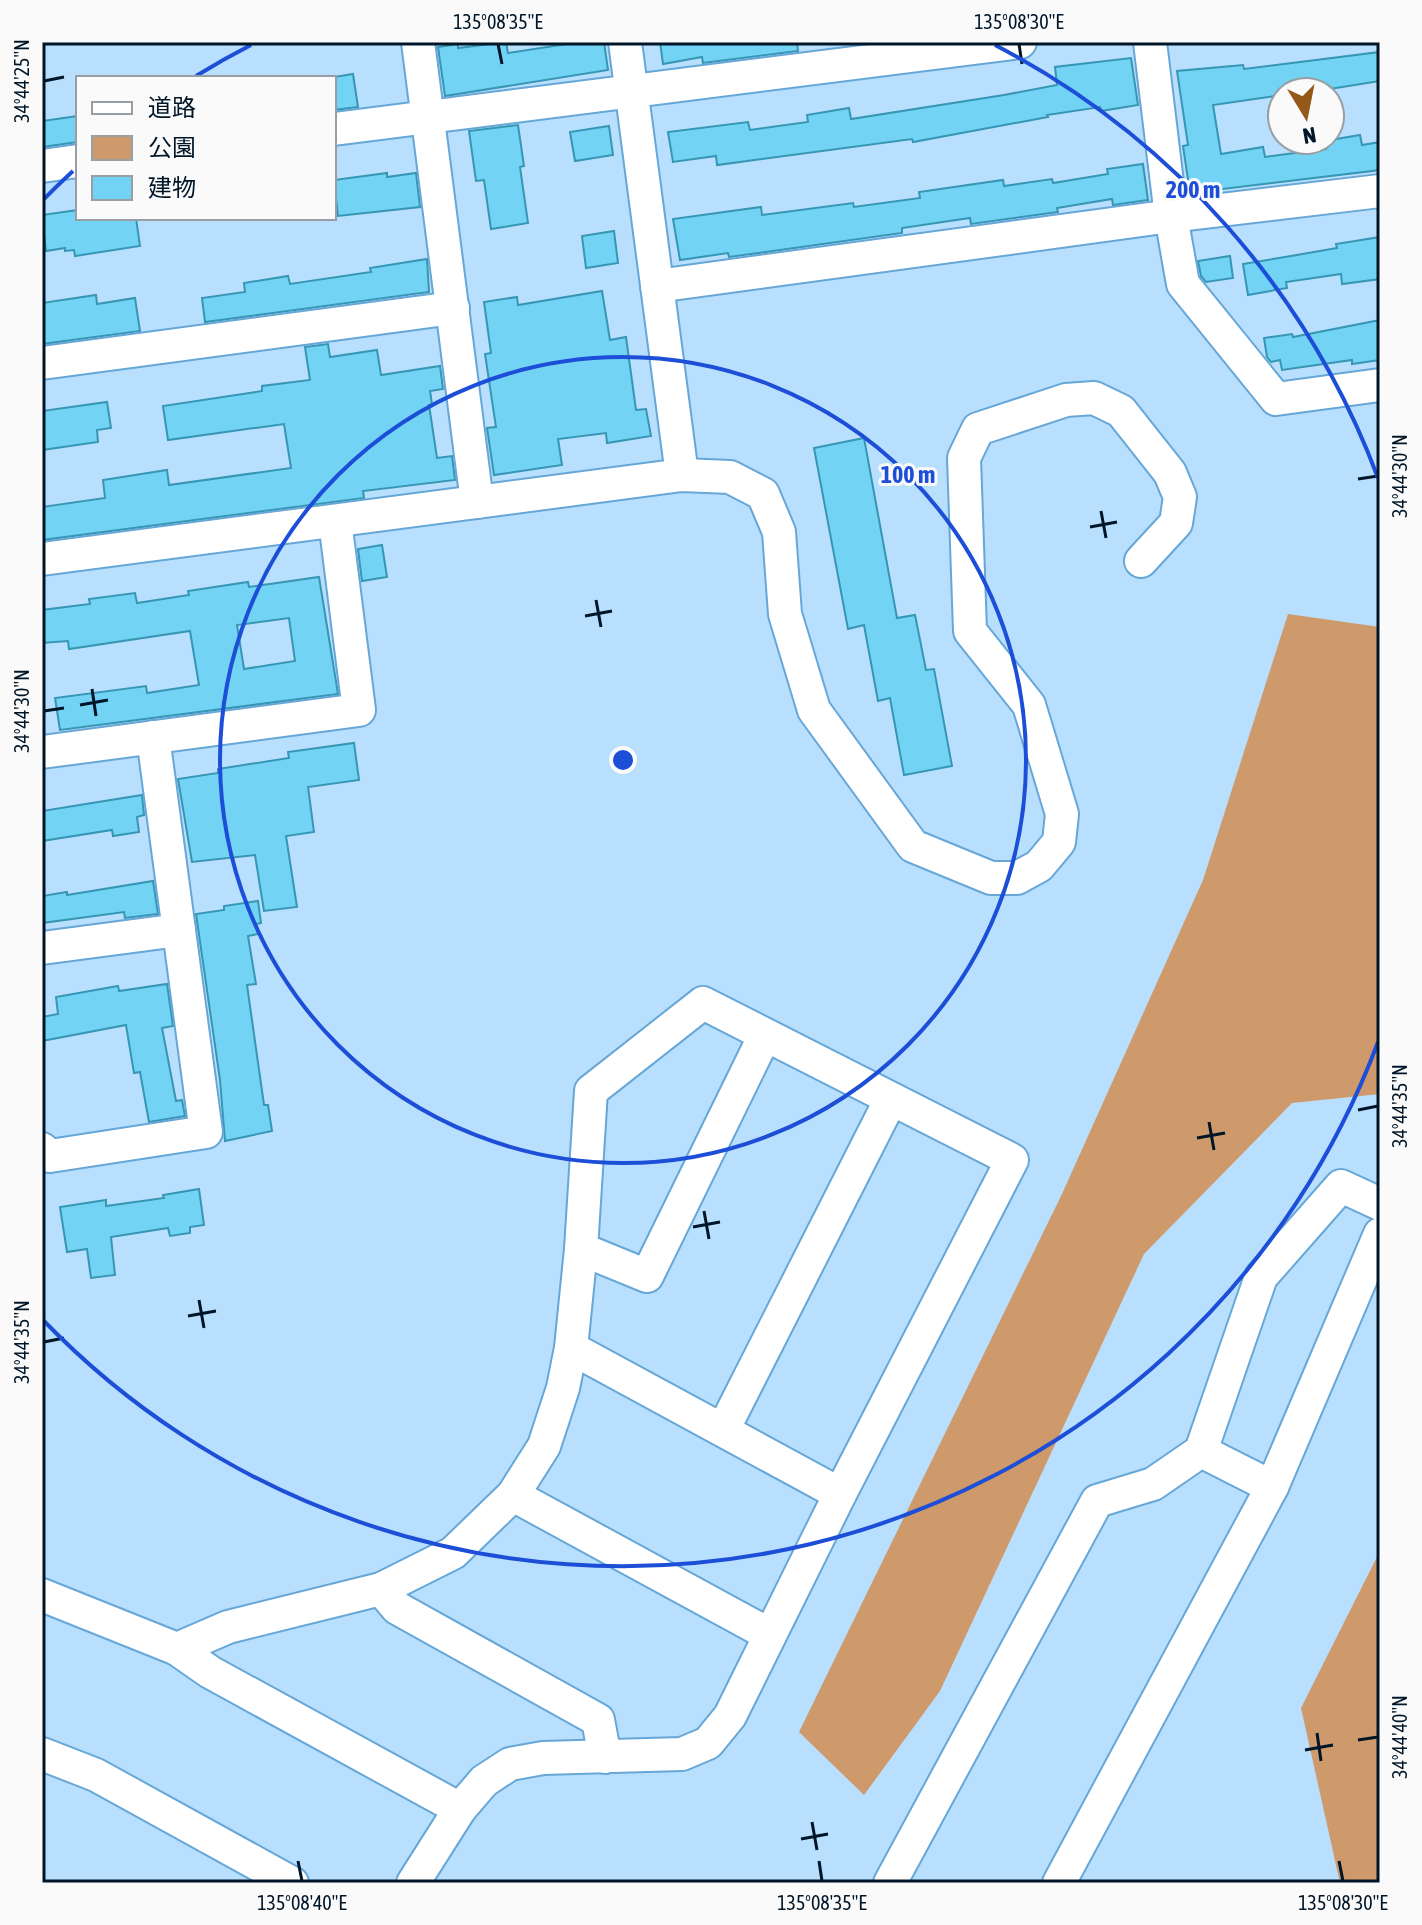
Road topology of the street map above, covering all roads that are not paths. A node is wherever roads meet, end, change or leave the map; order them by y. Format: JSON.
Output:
{"nodes":[{"id":1,"x":418,"y":42,"type":"edge"},
{"id":2,"x":625,"y":42,"type":"edge"},
{"id":3,"x":1020,"y":42,"type":"edge"},
{"id":4,"x":1150,"y":42,"type":"edge"},
{"id":5,"x":632,"y":91,"type":"junction"},
{"id":6,"x":429,"y":117,"type":"junction"},
{"id":7,"x":336,"y":129,"type":"edge"},
{"id":8,"x":76,"y":161,"type":"edge"},
{"id":9,"x":42,"y":166,"type":"edge"},
{"id":10,"x":1380,"y":191,"type":"edge"},
{"id":11,"x":1171,"y":216,"type":"junction"},
{"id":12,"x":657,"y":286,"type":"junction"},
{"id":13,"x":453,"y":308,"type":"junction"},
{"id":14,"x":42,"y":363,"type":"edge"},
{"id":15,"x":1380,"y":385,"type":"edge"},
{"id":16,"x":682,"y":475,"type":"junction"},
{"id":17,"x":477,"y":502,"type":"junction"},
{"id":18,"x":335,"y":521,"type":"junction"},
{"id":19,"x":42,"y":559,"type":"edge"},
{"id":20,"x":1141,"y":561,"type":"dead end"},
{"id":21,"x":153,"y":737,"type":"junction"},
{"id":22,"x":42,"y":752,"type":"edge"},
{"id":23,"x":179,"y":930,"type":"junction"},
{"id":24,"x":42,"y":948,"type":"edge"},
{"id":25,"x":765,"y":1035,"type":"junction"},
{"id":26,"x":891,"y":1099,"type":"junction"},
{"id":27,"x":42,"y":1149,"type":"edge"},
{"id":28,"x":1380,"y":1204,"type":"edge"},
{"id":29,"x":1380,"y":1234,"type":"edge"},
{"id":30,"x":581,"y":1249,"type":"junction"},
{"id":31,"x":571,"y":1348,"type":"junction"},
{"id":32,"x":723,"y":1430,"type":"junction"},
{"id":33,"x":1201,"y":1451,"type":"junction"},
{"id":34,"x":1272,"y":1487,"type":"junction"},
{"id":35,"x":840,"y":1494,"type":"junction"},
{"id":36,"x":513,"y":1495,"type":"junction"},
{"id":37,"x":381,"y":1589,"type":"junction"},
{"id":38,"x":42,"y":1595,"type":"edge"},
{"id":39,"x":770,"y":1635,"type":"junction"},
{"id":40,"x":177,"y":1649,"type":"junction"},
{"id":41,"x":42,"y":1754,"type":"edge"},
{"id":42,"x":605,"y":1757,"type":"junction"},
{"id":43,"x":460,"y":1809,"type":"junction"},
{"id":44,"x":292,"y":1883,"type":"edge"},
{"id":45,"x":413,"y":1883,"type":"edge"},
{"id":46,"x":890,"y":1883,"type":"edge"},
{"id":47,"x":1059,"y":1883,"type":"edge"}],
"edges":[{"from":1,"to":6,"type":"street"},
{"from":2,"to":5,"type":"street"},
{"from":3,"to":5,"type":"street"},
{"from":4,"to":11,"type":"street"},
{"from":5,"to":6,"type":"street"},
{"from":5,"to":12,"type":"street"},
{"from":6,"to":7,"type":"street"},
{"from":6,"to":13,"type":"street"},
{"from":8,"to":9,"type":"street"},
{"from":10,"to":11,"type":"street"},
{"from":11,"to":12,"type":"street"},
{"from":11,"to":15,"type":"street"},
{"from":12,"to":16,"type":"street"},
{"from":13,"to":14,"type":"street"},
{"from":13,"to":17,"type":"street"},
{"from":16,"to":17,"type":"street"},
{"from":16,"to":20,"type":"street"},
{"from":17,"to":18,"type":"street"},
{"from":18,"to":19,"type":"street"},
{"from":18,"to":21,"type":"street"},
{"from":21,"to":22,"type":"street"},
{"from":21,"to":23,"type":"street"},
{"from":23,"to":24,"type":"street"},
{"from":23,"to":27,"type":"street"},
{"from":25,"to":26,"type":"street"},
{"from":25,"to":30,"type":"street"},
{"from":25,"to":30,"type":"street"},
{"from":26,"to":32,"type":"street"},
{"from":26,"to":35,"type":"street"},
{"from":28,"to":33,"type":"street"},
{"from":29,"to":34,"type":"street"},
{"from":30,"to":31,"type":"street"},
{"from":31,"to":32,"type":"street"},
{"from":31,"to":36,"type":"street"},
{"from":32,"to":35,"type":"street"},
{"from":33,"to":34,"type":"street"},
{"from":33,"to":46,"type":"street"},
{"from":34,"to":47,"type":"street"},
{"from":35,"to":39,"type":"street"},
{"from":36,"to":37,"type":"street"},
{"from":36,"to":39,"type":"street"},
{"from":37,"to":40,"type":"street"},
{"from":37,"to":42,"type":"street"},
{"from":38,"to":40,"type":"street"},
{"from":39,"to":42,"type":"street"},
{"from":40,"to":43,"type":"street"},
{"from":41,"to":44,"type":"street"},
{"from":42,"to":43,"type":"street"},
{"from":43,"to":45,"type":"street"}]}
